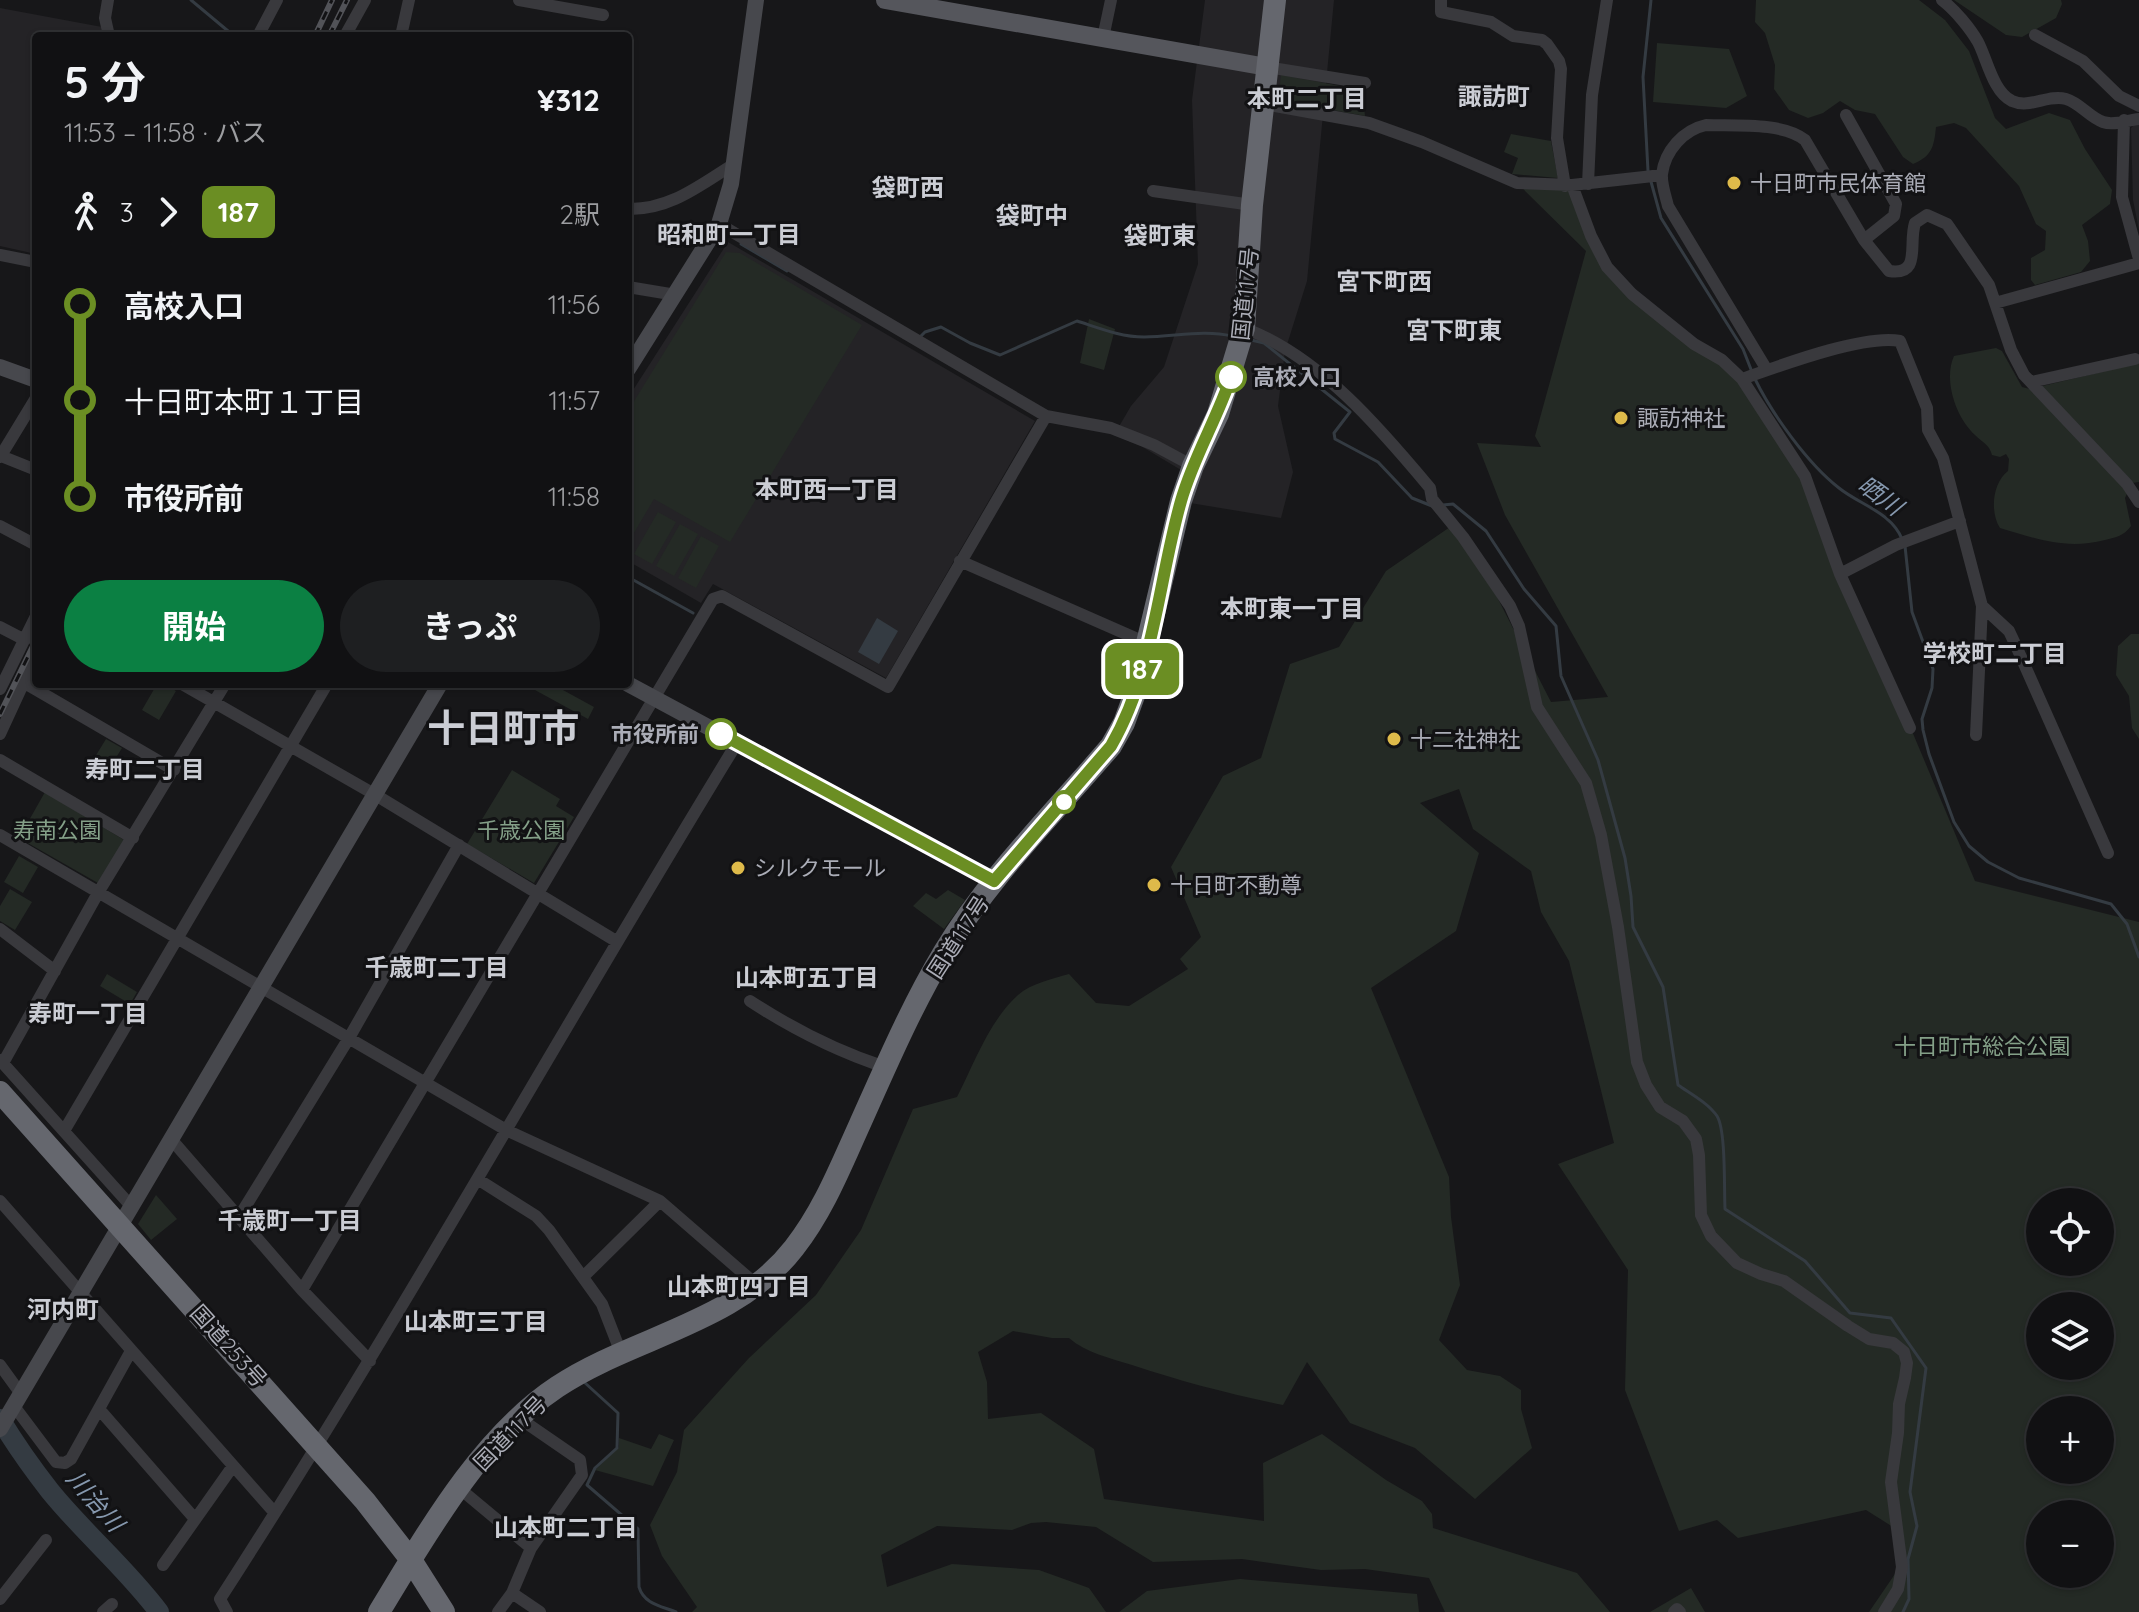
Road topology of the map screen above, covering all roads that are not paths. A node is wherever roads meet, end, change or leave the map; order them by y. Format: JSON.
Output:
{"nodes":[{"id":1,"x":108,"y":0,"type":"edge"},
{"id":2,"x":277,"y":0,"type":"edge"},
{"id":3,"x":365,"y":0,"type":"edge"},
{"id":4,"x":409,"y":0,"type":"edge"},
{"id":5,"x":519,"y":0,"type":"edge"},
{"id":6,"x":756,"y":0,"type":"edge"},
{"id":7,"x":885,"y":0,"type":"edge"},
{"id":8,"x":1111,"y":0,"type":"edge"},
{"id":9,"x":1275,"y":0,"type":"edge"},
{"id":10,"x":1441,"y":0,"type":"edge"},
{"id":11,"x":1607,"y":0,"type":"edge"},
{"id":12,"x":1942,"y":0,"type":"edge"},
{"id":13,"x":603,"y":15,"type":"dead end"},
{"id":14,"x":108,"y":32,"type":"edge"},
{"id":15,"x":260,"y":32,"type":"edge"},
{"id":16,"x":347,"y":32,"type":"edge"},
{"id":17,"x":402,"y":32,"type":"edge"},
{"id":18,"x":2035,"y":35,"type":"dead end"},
{"id":19,"x":1103,"y":38,"type":"junction"},
{"id":20,"x":1267,"y":67,"type":"junction"},
{"id":21,"x":1365,"y":83,"type":"dead end"},
{"id":22,"x":1263,"y":104,"type":"junction"},
{"id":23,"x":2139,"y":106,"type":"edge"},
{"id":24,"x":1846,"y":115,"type":"dead end"},
{"id":25,"x":2139,"y":119,"type":"edge"},
{"id":26,"x":2124,"y":120,"type":"junction"},
{"id":27,"x":734,"y":164,"type":"junction"},
{"id":28,"x":1659,"y":175,"type":"junction"},
{"id":29,"x":1588,"y":184,"type":"junction"},
{"id":30,"x":1568,"y":186,"type":"junction"},
{"id":31,"x":1153,"y":191,"type":"dead end"},
{"id":32,"x":1252,"y":205,"type":"junction"},
{"id":33,"x":632,"y":209,"type":"edge"},
{"id":34,"x":719,"y":224,"type":"junction"},
{"id":35,"x":1864,"y":240,"type":"junction"},
{"id":36,"x":0,"y":255,"type":"edge"},
{"id":37,"x":32,"y":261,"type":"edge"},
{"id":38,"x":2139,"y":261,"type":"edge"},
{"id":39,"x":632,"y":287,"type":"edge"},
{"id":40,"x":676,"y":295,"type":"junction"},
{"id":41,"x":1995,"y":303,"type":"junction"},
{"id":42,"x":1244,"y":328,"type":"junction"},
{"id":43,"x":2135,"y":359,"type":"dead end"},
{"id":44,"x":632,"y":363,"type":"edge"},
{"id":45,"x":0,"y":367,"type":"edge"},
{"id":46,"x":1767,"y":370,"type":"junction"},
{"id":47,"x":32,"y":379,"type":"edge"},
{"id":48,"x":1742,"y":379,"type":"junction"},
{"id":49,"x":2031,"y":382,"type":"junction"},
{"id":50,"x":32,"y":405,"type":"edge"},
{"id":51,"x":1046,"y":416,"type":"junction"},
{"id":52,"x":0,"y":457,"type":"edge"},
{"id":53,"x":1193,"y":466,"type":"junction"},
{"id":54,"x":32,"y":469,"type":"edge"},
{"id":55,"x":2139,"y":502,"type":"edge"},
{"id":56,"x":1960,"y":521,"type":"junction"},
{"id":57,"x":0,"y":526,"type":"edge"},
{"id":58,"x":32,"y":543,"type":"edge"},
{"id":59,"x":960,"y":561,"type":"junction"},
{"id":60,"x":1840,"y":574,"type":"junction"},
{"id":61,"x":1982,"y":606,"type":"junction"},
{"id":62,"x":32,"y":625,"type":"edge"},
{"id":63,"x":0,"y":627,"type":"edge"},
{"id":64,"x":25,"y":640,"type":"junction"},
{"id":65,"x":1149,"y":644,"type":"junction"},
{"id":66,"x":32,"y":664,"type":"edge"},
{"id":67,"x":23,"y":682,"type":"junction"},
{"id":68,"x":632,"y":686,"type":"edge"},
{"id":69,"x":32,"y":687,"type":"edge"},
{"id":70,"x":33,"y":688,"type":"edge"},
{"id":71,"x":189,"y":688,"type":"edge"},
{"id":72,"x":223,"y":688,"type":"edge"},
{"id":73,"x":325,"y":688,"type":"edge"},
{"id":74,"x":438,"y":688,"type":"edge"},
{"id":75,"x":0,"y":689,"type":"edge"},
{"id":76,"x":654,"y":699,"type":"junction"},
{"id":77,"x":214,"y":702,"type":"junction"},
{"id":78,"x":1910,"y":728,"type":"dead end"},
{"id":79,"x":0,"y":734,"type":"edge"},
{"id":80,"x":1976,"y":735,"type":"dead end"},
{"id":81,"x":737,"y":743,"type":"junction"},
{"id":82,"x":290,"y":746,"type":"junction"},
{"id":83,"x":0,"y":760,"type":"edge"},
{"id":84,"x":174,"y":770,"type":"junction"},
{"id":85,"x":374,"y":794,"type":"junction"},
{"id":86,"x":0,"y":835,"type":"edge"},
{"id":87,"x":133,"y":838,"type":"junction"},
{"id":88,"x":459,"y":845,"type":"junction"},
{"id":89,"x":2108,"y":853,"type":"dead end"},
{"id":90,"x":994,"y":881,"type":"junction"},
{"id":91,"x":98,"y":893,"type":"junction"},
{"id":92,"x":538,"y":894,"type":"junction"},
{"id":93,"x":0,"y":929,"type":"edge"},
{"id":94,"x":177,"y":939,"type":"junction"},
{"id":95,"x":616,"y":941,"type":"junction"},
{"id":96,"x":55,"y":971,"type":"junction"},
{"id":97,"x":260,"y":988,"type":"junction"},
{"id":98,"x":750,"y":1001,"type":"dead end"},
{"id":99,"x":349,"y":1038,"type":"junction"},
{"id":100,"x":1,"y":1062,"type":"edge"},
{"id":101,"x":885,"y":1067,"type":"junction"},
{"id":102,"x":426,"y":1082,"type":"junction"},
{"id":103,"x":0,"y":1092,"type":"edge"},
{"id":104,"x":0,"y":1107,"type":"edge"},
{"id":105,"x":64,"y":1131,"type":"junction"},
{"id":106,"x":508,"y":1131,"type":"junction"},
{"id":107,"x":171,"y":1139,"type":"junction"},
{"id":108,"x":479,"y":1180,"type":"junction"},
{"id":109,"x":0,"y":1201,"type":"edge"},
{"id":110,"x":660,"y":1201,"type":"junction"},
{"id":111,"x":239,"y":1217,"type":"junction"},
{"id":112,"x":122,"y":1222,"type":"junction"},
{"id":113,"x":583,"y":1277,"type":"junction"},
{"id":114,"x":758,"y":1286,"type":"junction"},
{"id":115,"x":302,"y":1290,"type":"junction"},
{"id":116,"x":80,"y":1294,"type":"junction"},
{"id":117,"x":131,"y":1351,"type":"junction"},
{"id":118,"x":621,"y":1353,"type":"junction"},
{"id":119,"x":370,"y":1361,"type":"junction"},
{"id":120,"x":0,"y":1365,"type":"edge"},
{"id":121,"x":15,"y":1403,"type":"junction"},
{"id":122,"x":99,"y":1409,"type":"junction"},
{"id":123,"x":519,"y":1418,"type":"junction"},
{"id":124,"x":0,"y":1429,"type":"edge"},
{"id":125,"x":318,"y":1446,"type":"junction"},
{"id":126,"x":233,"y":1466,"type":"junction"},
{"id":127,"x":459,"y":1488,"type":"junction"},
{"id":128,"x":274,"y":1512,"type":"junction"},
{"id":129,"x":195,"y":1519,"type":"junction"},
{"id":130,"x":46,"y":1540,"type":"dead end"},
{"id":131,"x":531,"y":1548,"type":"junction"},
{"id":132,"x":411,"y":1560,"type":"junction"},
{"id":133,"x":163,"y":1565,"type":"dead end"},
{"id":134,"x":512,"y":1593,"type":"junction"},
{"id":135,"x":0,"y":1599,"type":"edge"},
{"id":136,"x":227,"y":1612,"type":"edge"},
{"id":137,"x":379,"y":1612,"type":"edge"},
{"id":138,"x":444,"y":1612,"type":"edge"},
{"id":139,"x":498,"y":1612,"type":"edge"},
{"id":140,"x":540,"y":1612,"type":"edge"},
{"id":141,"x":1674,"y":1612,"type":"edge"},
{"id":142,"x":1680,"y":1612,"type":"edge"},
{"id":143,"x":1884,"y":1612,"type":"edge"}],
"edges":[{"from":1,"to":14,"type":"street"},
{"from":2,"to":15,"type":"street"},
{"from":3,"to":16,"type":"street"},
{"from":4,"to":17,"type":"street"},
{"from":5,"to":13,"type":"street"},
{"from":6,"to":27,"type":"street"},
{"from":7,"to":19,"type":"main road"},
{"from":8,"to":19,"type":"street"},
{"from":9,"to":20,"type":"highway","name":"国道117号"},
{"from":10,"to":30,"type":"street"},
{"from":11,"to":29,"type":"street"},
{"from":12,"to":26,"type":"street"},
{"from":18,"to":23,"type":"street"},
{"from":19,"to":20,"type":"main road"},
{"from":20,"to":21,"type":"street"},
{"from":20,"to":22,"type":"highway","name":"国道117号"},
{"from":22,"to":30,"type":"street"},
{"from":22,"to":32,"type":"highway","name":"国道117号"},
{"from":24,"to":35,"type":"street"},
{"from":25,"to":26,"type":"street"},
{"from":26,"to":38,"type":"street"},
{"from":27,"to":33,"type":"street"},
{"from":27,"to":34,"type":"street"},
{"from":28,"to":29,"type":"street"},
{"from":28,"to":35,"type":"street"},
{"from":28,"to":46,"type":"street"},
{"from":29,"to":30,"type":"street"},
{"from":30,"to":48,"type":"street"},
{"from":31,"to":32,"type":"street"},
{"from":32,"to":42,"type":"highway","name":"国道117号"},
{"from":34,"to":40,"type":"street"},
{"from":34,"to":51,"type":"street"},
{"from":35,"to":41,"type":"street"},
{"from":36,"to":37,"type":"street"},
{"from":38,"to":41,"type":"street"},
{"from":39,"to":40,"type":"street"},
{"from":40,"to":44,"type":"street"},
{"from":41,"to":49,"type":"street"},
{"from":42,"to":53,"type":"highway","name":"国道117号"},
{"from":42,"to":143,"type":"street"},
{"from":43,"to":49,"type":"street"},
{"from":45,"to":47,"type":"street"},
{"from":46,"to":48,"type":"street"},
{"from":46,"to":56,"type":"street"},
{"from":48,"to":60,"type":"street"},
{"from":49,"to":55,"type":"street"},
{"from":50,"to":52,"type":"street"},
{"from":51,"to":53,"type":"street"},
{"from":51,"to":59,"type":"street"},
{"from":52,"to":54,"type":"street"},
{"from":53,"to":65,"type":"highway","name":"国道117号"},
{"from":56,"to":60,"type":"street"},
{"from":56,"to":61,"type":"street"},
{"from":57,"to":58,"type":"street"},
{"from":59,"to":65,"type":"street"},
{"from":59,"to":76,"type":"street"},
{"from":60,"to":78,"type":"street"},
{"from":61,"to":80,"type":"street"},
{"from":61,"to":89,"type":"street"},
{"from":62,"to":64,"type":"street"},
{"from":63,"to":64,"type":"street"},
{"from":64,"to":75,"type":"street"},
{"from":65,"to":90,"type":"highway","name":"国道117号"},
{"from":66,"to":67,"type":"street"},
{"from":67,"to":69,"type":"street"},
{"from":67,"to":79,"type":"street"},
{"from":68,"to":76,"type":"street"},
{"from":70,"to":84,"type":"street"},
{"from":71,"to":77,"type":"street"},
{"from":72,"to":77,"type":"street"},
{"from":73,"to":82,"type":"street"},
{"from":74,"to":85,"type":"street"},
{"from":76,"to":81,"type":"street"},
{"from":76,"to":92,"type":"street"},
{"from":77,"to":82,"type":"street"},
{"from":77,"to":84,"type":"street"},
{"from":81,"to":90,"type":"street"},
{"from":81,"to":95,"type":"street"},
{"from":82,"to":85,"type":"street"},
{"from":82,"to":94,"type":"street"},
{"from":83,"to":87,"type":"street"},
{"from":84,"to":87,"type":"street"},
{"from":85,"to":88,"type":"street"},
{"from":85,"to":97,"type":"street"},
{"from":86,"to":91,"type":"street"},
{"from":87,"to":91,"type":"street"},
{"from":88,"to":92,"type":"street"},
{"from":88,"to":99,"type":"street"},
{"from":90,"to":101,"type":"highway","name":"国道117号"},
{"from":91,"to":94,"type":"street"},
{"from":91,"to":96,"type":"street"},
{"from":92,"to":95,"type":"street"},
{"from":92,"to":102,"type":"street"},
{"from":93,"to":96,"type":"street"},
{"from":94,"to":97,"type":"street"},
{"from":94,"to":105,"type":"street"},
{"from":95,"to":106,"type":"street"},
{"from":96,"to":100,"type":"street"},
{"from":97,"to":99,"type":"street"},
{"from":97,"to":107,"type":"street"},
{"from":98,"to":101,"type":"street"},
{"from":99,"to":102,"type":"street"},
{"from":99,"to":111,"type":"street"},
{"from":100,"to":105,"type":"street"},
{"from":101,"to":114,"type":"highway","name":"国道117号"},
{"from":102,"to":106,"type":"street"},
{"from":102,"to":115,"type":"street"},
{"from":103,"to":112,"type":"highway","name":"国道253号"},
{"from":104,"to":112,"type":"street"},
{"from":105,"to":112,"type":"street"},
{"from":106,"to":108,"type":"street"},
{"from":106,"to":110,"type":"street"},
{"from":107,"to":111,"type":"street"},
{"from":107,"to":112,"type":"street"},
{"from":108,"to":113,"type":"street"},
{"from":108,"to":119,"type":"street"},
{"from":109,"to":116,"type":"street"},
{"from":110,"to":113,"type":"street"},
{"from":110,"to":114,"type":"street"},
{"from":111,"to":115,"type":"street"},
{"from":112,"to":116,"type":"street"},
{"from":112,"to":125,"type":"highway","name":"国道253号"},
{"from":113,"to":118,"type":"street"},
{"from":114,"to":118,"type":"highway","name":"国道117号"},
{"from":115,"to":119,"type":"street"},
{"from":116,"to":117,"type":"street"},
{"from":116,"to":121,"type":"street"},
{"from":117,"to":122,"type":"street"},
{"from":117,"to":126,"type":"street"},
{"from":118,"to":123,"type":"highway","name":"国道117号"},
{"from":119,"to":125,"type":"street"},
{"from":120,"to":121,"type":"street"},
{"from":121,"to":122,"type":"street"},
{"from":121,"to":124,"type":"street"},
{"from":122,"to":129,"type":"street"},
{"from":123,"to":127,"type":"highway","name":"国道117号"},
{"from":123,"to":131,"type":"street"},
{"from":125,"to":128,"type":"street"},
{"from":125,"to":132,"type":"highway","name":"国道253号"},
{"from":126,"to":128,"type":"street"},
{"from":126,"to":129,"type":"street"},
{"from":127,"to":131,"type":"street"},
{"from":127,"to":132,"type":"highway","name":"国道117号"},
{"from":128,"to":136,"type":"street"},
{"from":129,"to":133,"type":"street"},
{"from":130,"to":135,"type":"street"},
{"from":131,"to":134,"type":"street"},
{"from":132,"to":137,"type":"highway","name":"国道117号"},
{"from":132,"to":138,"type":"highway","name":"国道253号"},
{"from":134,"to":139,"type":"street"},
{"from":134,"to":140,"type":"street"},
{"from":141,"to":142,"type":"street"}]}
